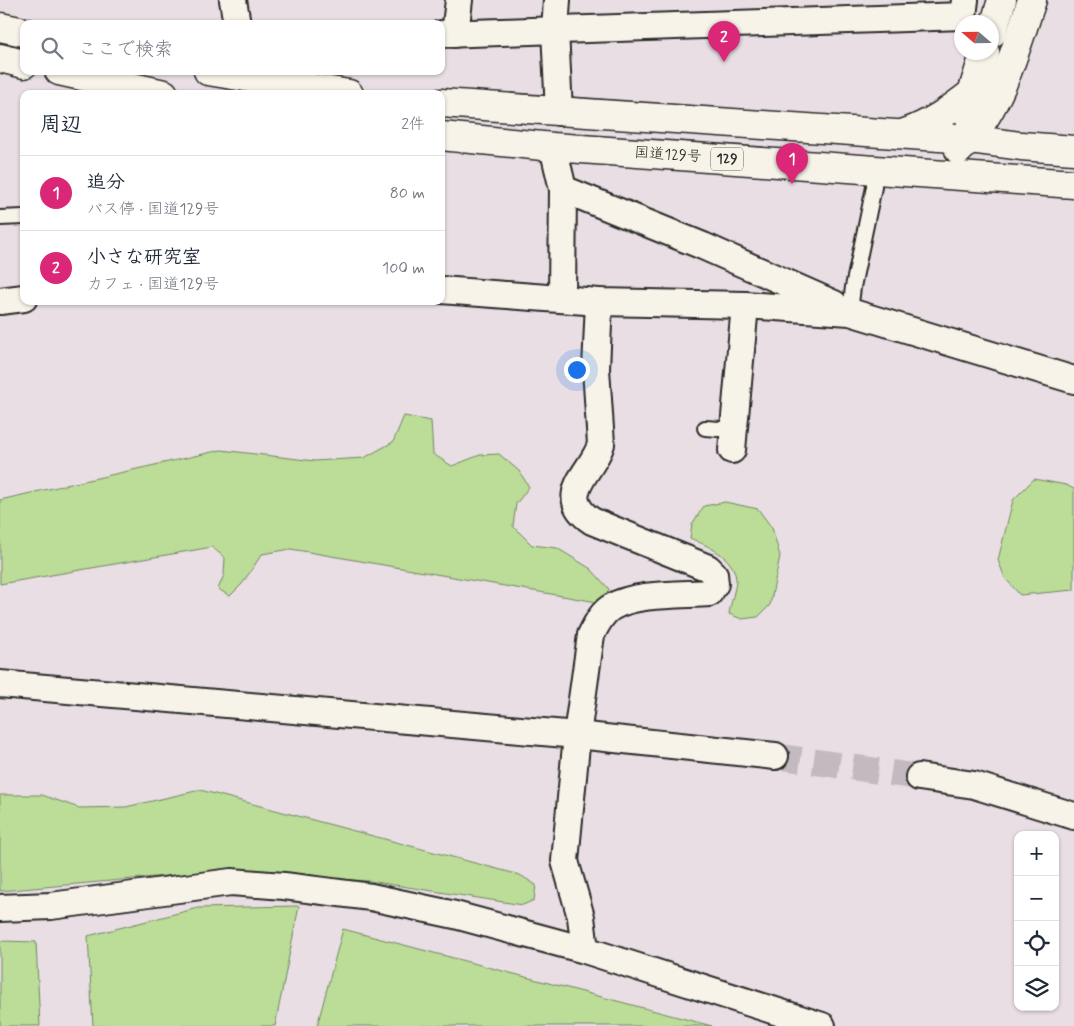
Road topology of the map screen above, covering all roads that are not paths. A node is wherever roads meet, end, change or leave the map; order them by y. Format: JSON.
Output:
{"nodes":[{"id":1,"x":233,"y":0,"type":"edge"},
{"id":2,"x":459,"y":0,"type":"edge"},
{"id":3,"x":557,"y":0,"type":"edge"},
{"id":4,"x":966,"y":0,"type":"edge"},
{"id":5,"x":1002,"y":0,"type":"edge"},
{"id":6,"x":1032,"y":0,"type":"edge"},
{"id":7,"x":997,"y":15,"type":"edge"},
{"id":8,"x":236,"y":20,"type":"edge"},
{"id":9,"x":0,"y":27,"type":"edge"},
{"id":10,"x":555,"y":30,"type":"junction"},
{"id":11,"x":20,"y":31,"type":"edge"},
{"id":12,"x":448,"y":34,"type":"edge"},
{"id":13,"x":0,"y":58,"type":"edge"},
{"id":14,"x":982,"y":60,"type":"edge"},
{"id":15,"x":20,"y":63,"type":"edge"},
{"id":16,"x":77,"y":75,"type":"edge"},
{"id":17,"x":233,"y":75,"type":"edge"},
{"id":18,"x":146,"y":90,"type":"edge"},
{"id":19,"x":324,"y":90,"type":"edge"},
{"id":20,"x":972,"y":93,"type":"junction"},
{"id":21,"x":998,"y":96,"type":"junction"},
{"id":22,"x":445,"y":103,"type":"edge"},
{"id":23,"x":560,"y":112,"type":"junction"},
{"id":24,"x":900,"y":134,"type":"junction"},
{"id":25,"x":445,"y":136,"type":"edge"},
{"id":26,"x":970,"y":139,"type":"junction"},
{"id":27,"x":1021,"y":146,"type":"junction"},
{"id":28,"x":553,"y":147,"type":"junction"},
{"id":29,"x":1074,"y":150,"type":"edge"},
{"id":30,"x":874,"y":171,"type":"junction"},
{"id":31,"x":917,"y":174,"type":"junction"},
{"id":32,"x":1012,"y":178,"type":"junction"},
{"id":33,"x":1074,"y":184,"type":"edge"},
{"id":34,"x":562,"y":189,"type":"junction"},
{"id":35,"x":0,"y":218,"type":"edge"},
{"id":36,"x":20,"y":218,"type":"edge"},
{"id":37,"x":445,"y":290,"type":"edge"},
{"id":38,"x":20,"y":298,"type":"edge"},
{"id":39,"x":562,"y":300,"type":"junction"},
{"id":40,"x":0,"y":301,"type":"edge"},
{"id":41,"x":599,"y":302,"type":"junction"},
{"id":42,"x":745,"y":305,"type":"junction"},
{"id":43,"x":850,"y":312,"type":"junction"},
{"id":44,"x":1074,"y":380,"type":"edge"},
{"id":45,"x":705,"y":428,"type":"dead end"},
{"id":46,"x":733,"y":440,"type":"joint"},
{"id":47,"x":0,"y":684,"type":"edge"},
{"id":48,"x":577,"y":735,"type":"junction"},
{"id":49,"x":775,"y":756,"type":"tunnel mouth"},
{"id":50,"x":919,"y":778,"type":"tunnel mouth"},
{"id":51,"x":1074,"y":816,"type":"edge"},
{"id":52,"x":0,"y":908,"type":"edge"},
{"id":53,"x":585,"y":950,"type":"junction"},
{"id":54,"x":822,"y":1026,"type":"edge"}],
"edges":[{"from":1,"to":8,"type":"street"},
{"from":2,"to":12,"type":"street"},
{"from":3,"to":10,"type":"street"},
{"from":4,"to":10,"type":"street"},
{"from":5,"to":7,"type":"highway"},
{"from":6,"to":21,"type":"highway"},
{"from":9,"to":11,"type":"highway"},
{"from":10,"to":12,"type":"street"},
{"from":10,"to":23,"type":"street"},
{"from":13,"to":15,"type":"highway"},
{"from":14,"to":20,"type":"highway"},
{"from":16,"to":18,"type":"highway"},
{"from":17,"to":19,"type":"highway"},
{"from":20,"to":24,"type":"highway"},
{"from":20,"to":26,"type":"highway"},
{"from":21,"to":26,"type":"highway"},
{"from":21,"to":27,"type":"highway"},
{"from":22,"to":23,"type":"highway"},
{"from":23,"to":24,"type":"highway"},
{"from":24,"to":26,"type":"highway"},
{"from":25,"to":28,"type":"highway","name":"国道129号","number":"129"},
{"from":26,"to":27,"type":"highway"},
{"from":26,"to":31,"type":"highway"},
{"from":26,"to":32,"type":"highway"},
{"from":27,"to":29,"type":"highway"},
{"from":28,"to":30,"type":"highway","name":"国道129号","number":"129"},
{"from":28,"to":34,"type":"street"},
{"from":30,"to":31,"type":"highway","name":"国道129号","number":"129"},
{"from":30,"to":43,"type":"lane"},
{"from":31,"to":32,"type":"highway","name":"国道129号","number":"129"},
{"from":32,"to":33,"type":"highway","name":"国道129号","number":"129"},
{"from":34,"to":39,"type":"street"},
{"from":34,"to":43,"type":"street"},
{"from":35,"to":36,"type":"lane"},
{"from":37,"to":39,"type":"street"},
{"from":38,"to":40,"type":"street"},
{"from":39,"to":41,"type":"street"},
{"from":41,"to":42,"type":"street"},
{"from":41,"to":48,"type":"street"},
{"from":42,"to":43,"type":"street"},
{"from":42,"to":46,"type":"street"},
{"from":43,"to":44,"type":"street"},
{"from":45,"to":46,"type":"lane"},
{"from":47,"to":48,"type":"street"},
{"from":48,"to":49,"type":"street"},
{"from":48,"to":53,"type":"street"},
{"from":50,"to":51,"type":"street"},
{"from":52,"to":53,"type":"street"},
{"from":53,"to":54,"type":"street"}]}
